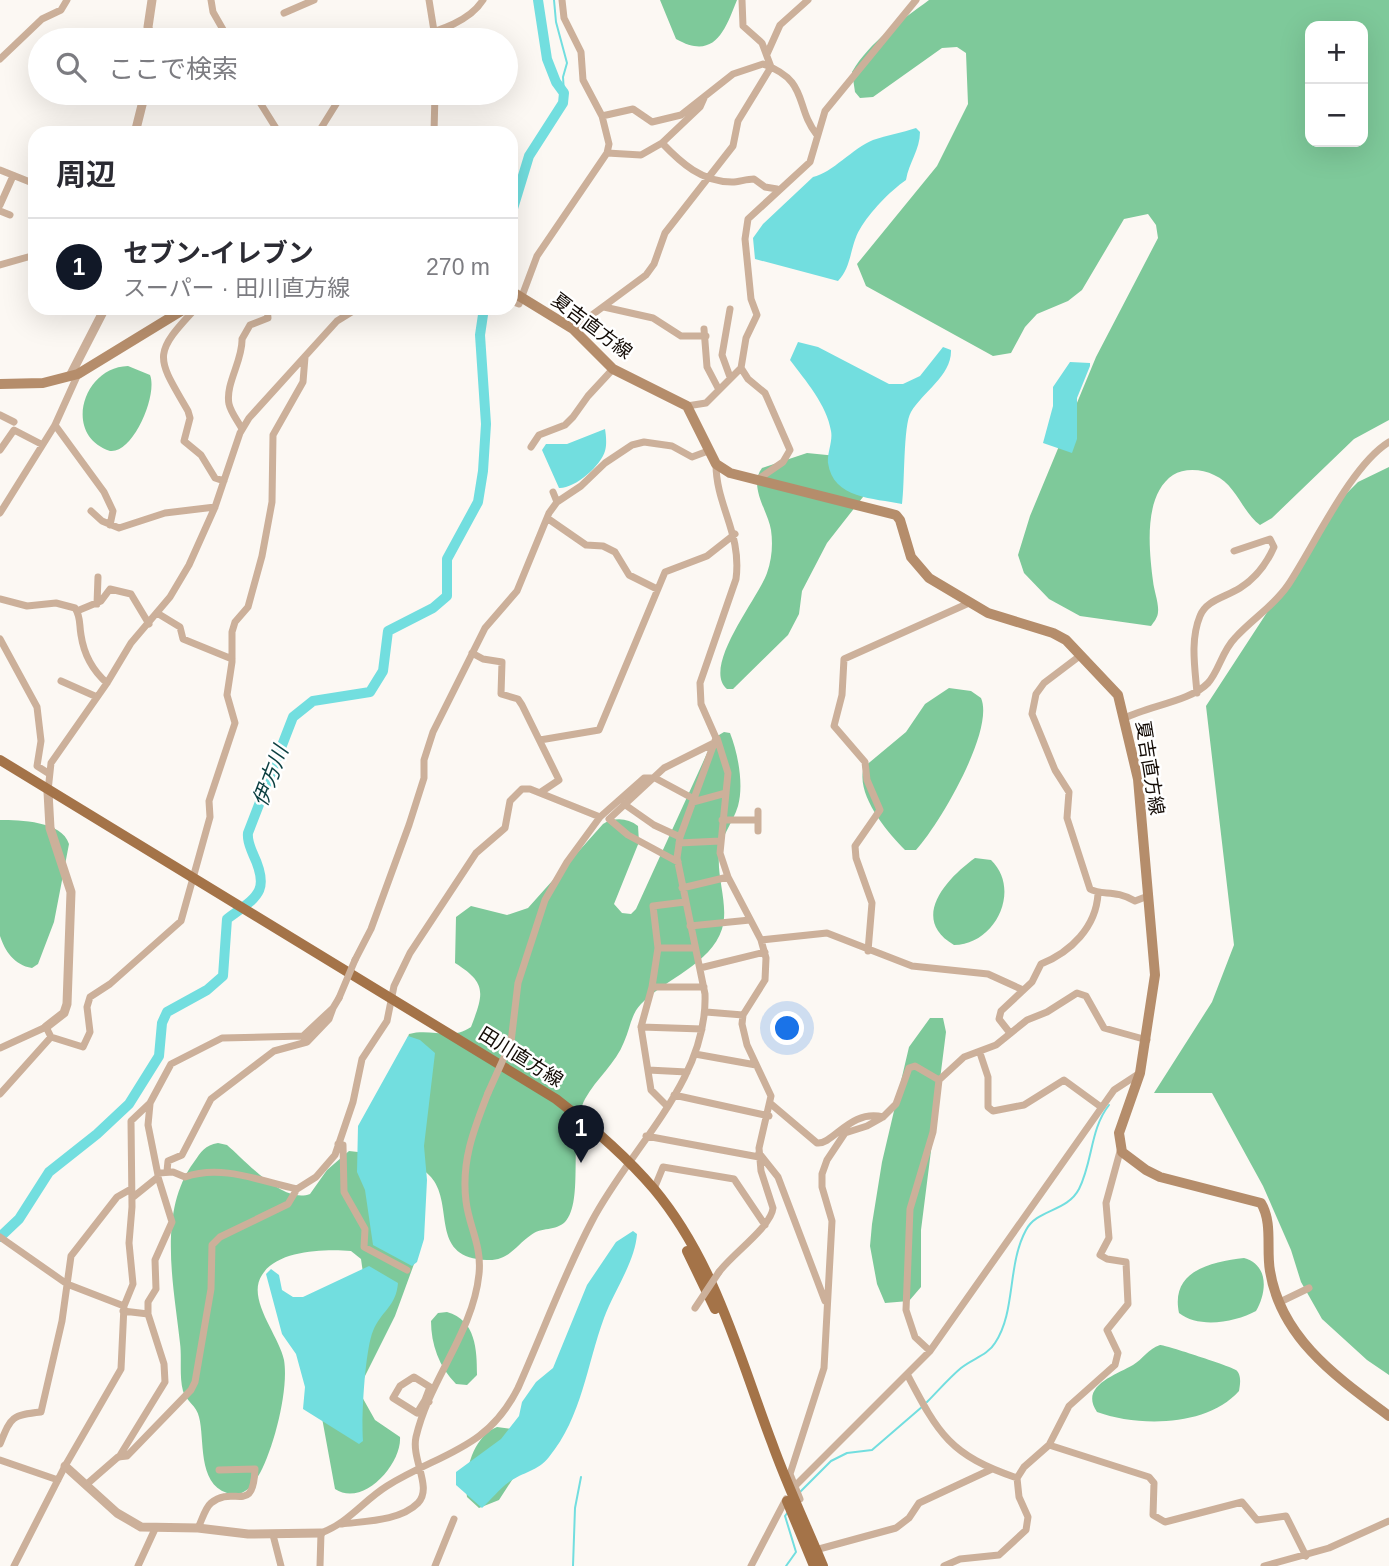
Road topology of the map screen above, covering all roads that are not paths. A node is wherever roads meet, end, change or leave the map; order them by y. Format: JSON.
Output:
{"nodes":[{"id":1,"x":68,"y":0,"type":"edge"},
{"id":2,"x":152,"y":0,"type":"edge"},
{"id":3,"x":211,"y":0,"type":"edge"},
{"id":4,"x":314,"y":0,"type":"edge"},
{"id":5,"x":429,"y":0,"type":"edge"},
{"id":6,"x":483,"y":0,"type":"edge"},
{"id":7,"x":562,"y":0,"type":"edge"},
{"id":8,"x":741,"y":0,"type":"edge"},
{"id":9,"x":808,"y":0,"type":"edge"},
{"id":10,"x":916,"y":0,"type":"edge"},
{"id":11,"x":284,"y":13,"type":"dead end"},
{"id":12,"x":33,"y":28,"type":"edge"},
{"id":13,"x":148,"y":28,"type":"edge"},
{"id":14,"x":222,"y":28,"type":"edge"},
{"id":15,"x":436,"y":28,"type":"edge"},
{"id":16,"x":443,"y":28,"type":"edge"},
{"id":17,"x":28,"y":32,"type":"edge"},
{"id":18,"x":767,"y":55,"type":"junction"},
{"id":19,"x":0,"y":59,"type":"edge"},
{"id":20,"x":771,"y":67,"type":"junction"},
{"id":21,"x":705,"y":95,"type":"junction"},
{"id":22,"x":142,"y":105,"type":"edge"},
{"id":23,"x":262,"y":105,"type":"edge"},
{"id":24,"x":336,"y":105,"type":"edge"},
{"id":25,"x":435,"y":105,"type":"edge"},
{"id":26,"x":602,"y":116,"type":"junction"},
{"id":27,"x":137,"y":126,"type":"edge"},
{"id":28,"x":275,"y":126,"type":"edge"},
{"id":29,"x":322,"y":126,"type":"edge"},
{"id":30,"x":434,"y":126,"type":"edge"},
{"id":31,"x":817,"y":135,"type":"junction"},
{"id":32,"x":662,"y":143,"type":"junction"},
{"id":33,"x":607,"y":153,"type":"junction"},
{"id":34,"x":0,"y":170,"type":"edge"},
{"id":35,"x":13,"y":176,"type":"junction"},
{"id":36,"x":708,"y":178,"type":"junction"},
{"id":37,"x":28,"y":181,"type":"edge"},
{"id":38,"x":777,"y":189,"type":"junction"},
{"id":39,"x":0,"y":205,"type":"edge"},
{"id":40,"x":0,"y":211,"type":"edge"},
{"id":41,"x":10,"y":215,"type":"dead end"},
{"id":42,"x":28,"y":257,"type":"edge"},
{"id":43,"x":0,"y":265,"type":"edge"},
{"id":44,"x":518,"y":295,"type":"edge"},
{"id":45,"x":523,"y":298,"type":"junction"},
{"id":46,"x":518,"y":304,"type":"edge"},
{"id":47,"x":604,"y":307,"type":"junction"},
{"id":48,"x":730,"y":309,"type":"dead end"},
{"id":49,"x":102,"y":315,"type":"edge"},
{"id":50,"x":174,"y":315,"type":"edge"},
{"id":51,"x":191,"y":315,"type":"edge"},
{"id":52,"x":268,"y":315,"type":"edge"},
{"id":53,"x":347,"y":315,"type":"edge"},
{"id":54,"x":573,"y":329,"type":"junction"},
{"id":55,"x":305,"y":356,"type":"junction"},
{"id":56,"x":741,"y":368,"type":"junction"},
{"id":57,"x":614,"y":369,"type":"junction"},
{"id":58,"x":74,"y":375,"type":"junction"},
{"id":59,"x":730,"y":377,"type":"junction"},
{"id":60,"x":0,"y":384,"type":"edge"},
{"id":61,"x":718,"y":388,"type":"junction"},
{"id":62,"x":687,"y":406,"type":"junction"},
{"id":63,"x":0,"y":415,"type":"edge"},
{"id":64,"x":14,"y":422,"type":"dead end"},
{"id":65,"x":55,"y":425,"type":"junction"},
{"id":66,"x":242,"y":429,"type":"junction"},
{"id":67,"x":1389,"y":442,"type":"edge"},
{"id":68,"x":41,"y":444,"type":"junction"},
{"id":69,"x":531,"y":447,"type":"dead end"},
{"id":70,"x":0,"y":450,"type":"edge"},
{"id":71,"x":708,"y":451,"type":"junction"},
{"id":72,"x":716,"y":464,"type":"junction"},
{"id":73,"x":757,"y":480,"type":"junction"},
{"id":74,"x":224,"y":481,"type":"junction"},
{"id":75,"x":553,"y":492,"type":"dead end"},
{"id":76,"x":557,"y":502,"type":"junction"},
{"id":77,"x":215,"y":507,"type":"junction"},
{"id":78,"x":92,"y":512,"type":"dead end"},
{"id":79,"x":0,"y":513,"type":"edge"},
{"id":80,"x":547,"y":518,"type":"junction"},
{"id":81,"x":110,"y":526,"type":"junction"},
{"id":82,"x":735,"y":534,"type":"junction"},
{"id":83,"x":1234,"y":551,"type":"dead end"},
{"id":84,"x":98,"y":577,"type":"dead end"},
{"id":85,"x":657,"y":589,"type":"junction"},
{"id":86,"x":0,"y":599,"type":"edge"},
{"id":87,"x":969,"y":603,"type":"junction"},
{"id":88,"x":97,"y":604,"type":"junction"},
{"id":89,"x":77,"y":611,"type":"junction"},
{"id":90,"x":157,"y":613,"type":"junction"},
{"id":91,"x":149,"y":624,"type":"junction"},
{"id":92,"x":0,"y":639,"type":"edge"},
{"id":93,"x":2,"y":650,"type":"edge"},
{"id":94,"x":472,"y":653,"type":"junction"},
{"id":95,"x":1081,"y":655,"type":"junction"},
{"id":96,"x":232,"y":659,"type":"junction"},
{"id":97,"x":61,"y":681,"type":"dead end"},
{"id":98,"x":107,"y":683,"type":"junction"},
{"id":99,"x":1197,"y":693,"type":"junction"},
{"id":100,"x":97,"y":697,"type":"junction"},
{"id":101,"x":1125,"y":718,"type":"junction"},
{"id":102,"x":540,"y":740,"type":"junction"},
{"id":103,"x":715,"y":741,"type":"junction"},
{"id":104,"x":0,"y":760,"type":"edge"},
{"id":105,"x":0,"y":768,"type":"edge"},
{"id":106,"x":48,"y":773,"type":"junction"},
{"id":107,"x":654,"y":778,"type":"junction"},
{"id":108,"x":541,"y":792,"type":"junction"},
{"id":109,"x":726,"y":793,"type":"junction"},
{"id":110,"x":48,"y":796,"type":"junction"},
{"id":111,"x":693,"y":800,"type":"junction"},
{"id":112,"x":624,"y":804,"type":"junction"},
{"id":113,"x":758,"y":811,"type":"dead end"},
{"id":114,"x":600,"y":817,"type":"junction"},
{"id":115,"x":722,"y":820,"type":"junction"},
{"id":116,"x":757,"y":820,"type":"junction"},
{"id":117,"x":758,"y":831,"type":"dead end"},
{"id":118,"x":680,"y":840,"type":"junction"},
{"id":119,"x":720,"y":841,"type":"junction"},
{"id":120,"x":678,"y":862,"type":"junction"},
{"id":121,"x":728,"y":877,"type":"junction"},
{"id":122,"x":192,"y":881,"type":"junction"},
{"id":123,"x":682,"y":888,"type":"junction"},
{"id":124,"x":1098,"y":894,"type":"junction"},
{"id":125,"x":1148,"y":896,"type":"junction"},
{"id":126,"x":685,"y":902,"type":"junction"},
{"id":127,"x":750,"y":919,"type":"junction"},
{"id":128,"x":690,"y":926,"type":"junction"},
{"id":129,"x":761,"y":940,"type":"junction"},
{"id":130,"x":658,"y":947,"type":"junction"},
{"id":131,"x":695,"y":948,"type":"junction"},
{"id":132,"x":868,"y":951,"type":"junction"},
{"id":133,"x":765,"y":953,"type":"junction"},
{"id":134,"x":700,"y":968,"type":"junction"},
{"id":135,"x":652,"y":987,"type":"junction"},
{"id":136,"x":704,"y":987,"type":"junction"},
{"id":137,"x":1023,"y":989,"type":"junction"},
{"id":138,"x":390,"y":1001,"type":"junction"},
{"id":139,"x":333,"y":1008,"type":"junction"},
{"id":140,"x":706,"y":1012,"type":"junction"},
{"id":141,"x":743,"y":1015,"type":"junction"},
{"id":142,"x":46,"y":1027,"type":"junction"},
{"id":143,"x":641,"y":1027,"type":"junction"},
{"id":144,"x":702,"y":1029,"type":"junction"},
{"id":145,"x":1010,"y":1033,"type":"junction"},
{"id":146,"x":51,"y":1037,"type":"junction"},
{"id":147,"x":1147,"y":1040,"type":"junction"},
{"id":148,"x":0,"y":1048,"type":"edge"},
{"id":149,"x":979,"y":1053,"type":"junction"},
{"id":150,"x":695,"y":1054,"type":"junction"},
{"id":151,"x":756,"y":1065,"type":"junction"},
{"id":152,"x":648,"y":1070,"type":"junction"},
{"id":153,"x":687,"y":1072,"type":"junction"},
{"id":154,"x":1140,"y":1073,"type":"junction"},
{"id":155,"x":939,"y":1080,"type":"junction"},
{"id":156,"x":0,"y":1094,"type":"edge"},
{"id":157,"x":674,"y":1095,"type":"junction"},
{"id":158,"x":150,"y":1103,"type":"junction"},
{"id":159,"x":771,"y":1104,"type":"junction"},
{"id":160,"x":667,"y":1106,"type":"junction"},
{"id":161,"x":1101,"y":1107,"type":"junction"},
{"id":162,"x":769,"y":1116,"type":"junction"},
{"id":163,"x":883,"y":1117,"type":"junction"},
{"id":164,"x":646,"y":1136,"type":"junction"},
{"id":165,"x":338,"y":1144,"type":"junction"},
{"id":166,"x":1121,"y":1148,"type":"junction"},
{"id":167,"x":759,"y":1155,"type":"junction"},
{"id":168,"x":627,"y":1165,"type":"junction"},
{"id":169,"x":167,"y":1171,"type":"junction"},
{"id":170,"x":158,"y":1175,"type":"junction"},
{"id":171,"x":131,"y":1189,"type":"junction"},
{"id":172,"x":297,"y":1189,"type":"junction"},
{"id":173,"x":654,"y":1189,"type":"junction"},
{"id":174,"x":132,"y":1198,"type":"junction"},
{"id":175,"x":765,"y":1225,"type":"junction"},
{"id":176,"x":0,"y":1237,"type":"edge"},
{"id":177,"x":407,"y":1270,"type":"dead end"},
{"id":178,"x":67,"y":1283,"type":"junction"},
{"id":179,"x":1309,"y":1288,"type":"dead end"},
{"id":180,"x":825,"y":1301,"type":"junction"},
{"id":181,"x":1280,"y":1302,"type":"junction"},
{"id":182,"x":695,"y":1308,"type":"dead end"},
{"id":183,"x":123,"y":1309,"type":"junction"},
{"id":184,"x":148,"y":1314,"type":"junction"},
{"id":185,"x":930,"y":1351,"type":"junction"},
{"id":186,"x":907,"y":1374,"type":"junction"},
{"id":187,"x":427,"y":1401,"type":"junction"},
{"id":188,"x":1389,"y":1416,"type":"edge"},
{"id":189,"x":0,"y":1444,"type":"edge"},
{"id":190,"x":1049,"y":1445,"type":"junction"},
{"id":191,"x":118,"y":1458,"type":"junction"},
{"id":192,"x":0,"y":1460,"type":"edge"},
{"id":193,"x":65,"y":1466,"type":"junction"},
{"id":194,"x":992,"y":1469,"type":"junction"},
{"id":195,"x":219,"y":1470,"type":"dead end"},
{"id":196,"x":419,"y":1470,"type":"junction"},
{"id":197,"x":1017,"y":1478,"type":"junction"},
{"id":198,"x":58,"y":1480,"type":"junction"},
{"id":199,"x":87,"y":1484,"type":"junction"},
{"id":200,"x":794,"y":1486,"type":"junction"},
{"id":201,"x":787,"y":1499,"type":"junction"},
{"id":202,"x":454,"y":1519,"type":"dead end"},
{"id":203,"x":1389,"y":1521,"type":"edge"},
{"id":204,"x":342,"y":1524,"type":"junction"},
{"id":205,"x":198,"y":1528,"type":"junction"},
{"id":206,"x":155,"y":1529,"type":"junction"},
{"id":207,"x":321,"y":1532,"type":"junction"},
{"id":208,"x":273,"y":1535,"type":"junction"},
{"id":209,"x":819,"y":1549,"type":"junction"},
{"id":210,"x":1306,"y":1556,"type":"junction"},
{"id":211,"x":14,"y":1566,"type":"edge"},
{"id":212,"x":138,"y":1566,"type":"edge"},
{"id":213,"x":281,"y":1566,"type":"edge"},
{"id":214,"x":320,"y":1566,"type":"edge"},
{"id":215,"x":435,"y":1566,"type":"edge"},
{"id":216,"x":751,"y":1566,"type":"edge"},
{"id":217,"x":814,"y":1566,"type":"edge"},
{"id":218,"x":823,"y":1566,"type":"edge"},
{"id":219,"x":829,"y":1566,"type":"edge"},
{"id":220,"x":944,"y":1566,"type":"edge"},
{"id":221,"x":1264,"y":1566,"type":"edge"}],
"edges":[{"from":1,"to":12,"type":"street"},
{"from":2,"to":13,"type":"street"},
{"from":3,"to":14,"type":"street"},
{"from":4,"to":11,"type":"street"},
{"from":5,"to":15,"type":"street"},
{"from":6,"to":16,"type":"street"},
{"from":7,"to":26,"type":"street"},
{"from":8,"to":18,"type":"street"},
{"from":9,"to":18,"type":"street"},
{"from":10,"to":31,"type":"street"},
{"from":17,"to":19,"type":"street"},
{"from":18,"to":20,"type":"street"},
{"from":20,"to":21,"type":"street"},
{"from":20,"to":31,"type":"street"},
{"from":20,"to":36,"type":"street"},
{"from":21,"to":26,"type":"street"},
{"from":21,"to":32,"type":"street"},
{"from":22,"to":27,"type":"street"},
{"from":23,"to":28,"type":"street"},
{"from":24,"to":29,"type":"street"},
{"from":25,"to":30,"type":"street"},
{"from":26,"to":33,"type":"street"},
{"from":31,"to":38,"type":"street"},
{"from":32,"to":33,"type":"street"},
{"from":32,"to":36,"type":"street"},
{"from":33,"to":45,"type":"street"},
{"from":34,"to":35,"type":"street"},
{"from":35,"to":37,"type":"street"},
{"from":35,"to":39,"type":"street"},
{"from":36,"to":38,"type":"street"},
{"from":36,"to":47,"type":"street"},
{"from":38,"to":56,"type":"street"},
{"from":40,"to":41,"type":"street"},
{"from":42,"to":43,"type":"street"},
{"from":44,"to":45,"type":"main road","name":"夏吉直方線"},
{"from":45,"to":46,"type":"street"},
{"from":45,"to":54,"type":"main road","name":"夏吉直方線"},
{"from":47,"to":54,"type":"street"},
{"from":47,"to":61,"type":"street"},
{"from":48,"to":59,"type":"street"},
{"from":49,"to":58,"type":"street"},
{"from":50,"to":58,"type":"main road"},
{"from":51,"to":74,"type":"street"},
{"from":52,"to":66,"type":"street"},
{"from":53,"to":55,"type":"street"},
{"from":54,"to":57,"type":"main road","name":"夏吉直方線"},
{"from":55,"to":66,"type":"street"},
{"from":55,"to":96,"type":"street"},
{"from":56,"to":59,"type":"street"},
{"from":56,"to":73,"type":"street"},
{"from":57,"to":62,"type":"main road","name":"夏吉直方線"},
{"from":57,"to":69,"type":"street"},
{"from":58,"to":60,"type":"main road"},
{"from":58,"to":65,"type":"street"},
{"from":59,"to":61,"type":"street"},
{"from":61,"to":62,"type":"street"},
{"from":62,"to":71,"type":"main road"},
{"from":63,"to":64,"type":"street"},
{"from":65,"to":68,"type":"street"},
{"from":65,"to":81,"type":"street"},
{"from":66,"to":74,"type":"street"},
{"from":67,"to":99,"type":"street"},
{"from":68,"to":70,"type":"street"},
{"from":68,"to":79,"type":"street"},
{"from":71,"to":72,"type":"main road"},
{"from":71,"to":76,"type":"street"},
{"from":72,"to":73,"type":"main road","name":"夏吉直方線"},
{"from":72,"to":82,"type":"street"},
{"from":73,"to":87,"type":"main road","name":"夏吉直方線"},
{"from":74,"to":77,"type":"street"},
{"from":75,"to":76,"type":"street"},
{"from":76,"to":80,"type":"street"},
{"from":77,"to":81,"type":"street"},
{"from":77,"to":90,"type":"street"},
{"from":78,"to":81,"type":"street"},
{"from":80,"to":85,"type":"street"},
{"from":80,"to":94,"type":"street"},
{"from":82,"to":85,"type":"street"},
{"from":82,"to":103,"type":"street"},
{"from":83,"to":99,"type":"street"},
{"from":84,"to":88,"type":"street"},
{"from":85,"to":102,"type":"street"},
{"from":86,"to":89,"type":"street"},
{"from":87,"to":95,"type":"main road","name":"夏吉直方線"},
{"from":87,"to":132,"type":"street"},
{"from":88,"to":89,"type":"street"},
{"from":88,"to":91,"type":"street"},
{"from":89,"to":98,"type":"street"},
{"from":90,"to":91,"type":"street"},
{"from":90,"to":96,"type":"street"},
{"from":91,"to":98,"type":"street"},
{"from":92,"to":93,"type":"street"},
{"from":93,"to":106,"type":"street"},
{"from":94,"to":102,"type":"street"},
{"from":94,"to":139,"type":"street","bridge":true},
{"from":95,"to":101,"type":"main road","name":"夏吉直方線"},
{"from":95,"to":124,"type":"street"},
{"from":96,"to":122,"type":"street"},
{"from":97,"to":100,"type":"street"},
{"from":98,"to":100,"type":"street"},
{"from":99,"to":101,"type":"street"},
{"from":100,"to":106,"type":"street"},
{"from":101,"to":125,"type":"main road","name":"夏吉直方線"},
{"from":102,"to":108,"type":"street"},
{"from":103,"to":107,"type":"street"},
{"from":103,"to":109,"type":"street"},
{"from":103,"to":111,"type":"street"},
{"from":104,"to":110,"type":"main road","name":"田川直方線"},
{"from":105,"to":110,"type":"main road","name":"田川直方線"},
{"from":106,"to":110,"type":"street"},
{"from":107,"to":111,"type":"street"},
{"from":107,"to":112,"type":"street"},
{"from":107,"to":114,"type":"street"},
{"from":108,"to":114,"type":"street"},
{"from":108,"to":138,"type":"street"},
{"from":109,"to":111,"type":"street"},
{"from":109,"to":115,"type":"street"},
{"from":110,"to":122,"type":"main road","name":"田川直方線"},
{"from":110,"to":142,"type":"street"},
{"from":111,"to":118,"type":"street"},
{"from":112,"to":118,"type":"street"},
{"from":112,"to":120,"type":"street"},
{"from":113,"to":116,"type":"street"},
{"from":114,"to":187,"type":"street","bridge":true},
{"from":115,"to":116,"type":"street"},
{"from":115,"to":119,"type":"street"},
{"from":116,"to":117,"type":"street"},
{"from":118,"to":119,"type":"street"},
{"from":118,"to":120,"type":"street"},
{"from":119,"to":121,"type":"street"},
{"from":120,"to":123,"type":"street"},
{"from":121,"to":123,"type":"street"},
{"from":121,"to":127,"type":"street"},
{"from":122,"to":138,"type":"main road","name":"田川直方線"},
{"from":122,"to":146,"type":"street"},
{"from":123,"to":126,"type":"street"},
{"from":124,"to":125,"type":"street"},
{"from":124,"to":137,"type":"street"},
{"from":125,"to":147,"type":"main road","name":"夏吉直方線"},
{"from":126,"to":128,"type":"street"},
{"from":126,"to":130,"type":"street"},
{"from":127,"to":128,"type":"street"},
{"from":127,"to":129,"type":"street"},
{"from":128,"to":131,"type":"street"},
{"from":129,"to":132,"type":"street"},
{"from":129,"to":133,"type":"street"},
{"from":130,"to":131,"type":"street"},
{"from":130,"to":135,"type":"street"},
{"from":131,"to":134,"type":"street"},
{"from":132,"to":137,"type":"street"},
{"from":133,"to":134,"type":"street"},
{"from":133,"to":141,"type":"street"},
{"from":134,"to":136,"type":"street"},
{"from":135,"to":136,"type":"street"},
{"from":135,"to":143,"type":"street"},
{"from":136,"to":140,"type":"street"},
{"from":137,"to":145,"type":"street"},
{"from":138,"to":165,"type":"street"},
{"from":138,"to":168,"type":"main road","name":"田川直方線"},
{"from":139,"to":158,"type":"street"},
{"from":139,"to":169,"type":"street"},
{"from":140,"to":141,"type":"street"},
{"from":140,"to":144,"type":"street"},
{"from":141,"to":151,"type":"street"},
{"from":142,"to":146,"type":"street"},
{"from":142,"to":148,"type":"street"},
{"from":143,"to":144,"type":"street"},
{"from":143,"to":152,"type":"street"},
{"from":144,"to":150,"type":"street"},
{"from":145,"to":147,"type":"street"},
{"from":145,"to":149,"type":"street"},
{"from":146,"to":156,"type":"street"},
{"from":147,"to":154,"type":"main road","name":"夏吉直方線"},
{"from":149,"to":155,"type":"street"},
{"from":149,"to":161,"type":"street"},
{"from":150,"to":151,"type":"street"},
{"from":150,"to":153,"type":"street"},
{"from":151,"to":159,"type":"street"},
{"from":152,"to":153,"type":"street"},
{"from":152,"to":160,"type":"street"},
{"from":153,"to":157,"type":"street"},
{"from":154,"to":161,"type":"street"},
{"from":154,"to":166,"type":"main road","name":"夏吉直方線"},
{"from":155,"to":163,"type":"street"},
{"from":155,"to":185,"type":"street"},
{"from":157,"to":160,"type":"street"},
{"from":157,"to":162,"type":"street"},
{"from":158,"to":170,"type":"street"},
{"from":158,"to":171,"type":"street"},
{"from":159,"to":162,"type":"street"},
{"from":159,"to":163,"type":"street"},
{"from":160,"to":164,"type":"street"},
{"from":161,"to":185,"type":"street"},
{"from":162,"to":167,"type":"street"},
{"from":163,"to":180,"type":"street"},
{"from":164,"to":167,"type":"street"},
{"from":164,"to":168,"type":"street"},
{"from":165,"to":172,"type":"street"},
{"from":165,"to":177,"type":"street"},
{"from":166,"to":181,"type":"main road"},
{"from":166,"to":190,"type":"street"},
{"from":167,"to":175,"type":"street"},
{"from":167,"to":180,"type":"street"},
{"from":168,"to":173,"type":"main road","name":"田川直方線"},
{"from":168,"to":196,"type":"street"},
{"from":168,"to":201,"type":"main road","name":"田川直方線"},
{"from":169,"to":170,"type":"street"},
{"from":169,"to":172,"type":"street"},
{"from":170,"to":174,"type":"street"},
{"from":170,"to":184,"type":"street"},
{"from":171,"to":174,"type":"street"},
{"from":171,"to":178,"type":"street"},
{"from":172,"to":191,"type":"street"},
{"from":173,"to":175,"type":"street"},
{"from":173,"to":218,"type":"main road","name":"田川直方線"},
{"from":174,"to":183,"type":"street"},
{"from":175,"to":182,"type":"street","bridge":true},
{"from":176,"to":178,"type":"street"},
{"from":178,"to":183,"type":"street"},
{"from":178,"to":189,"type":"street"},
{"from":179,"to":181,"type":"street"},
{"from":180,"to":200,"type":"street"},
{"from":181,"to":188,"type":"main road"},
{"from":183,"to":184,"type":"street"},
{"from":183,"to":193,"type":"street"},
{"from":184,"to":191,"type":"street"},
{"from":185,"to":186,"type":"street"},
{"from":186,"to":194,"type":"street"},
{"from":186,"to":200,"type":"street"},
{"from":187,"to":187,"type":"street"},
{"from":187,"to":196,"type":"street"},
{"from":190,"to":197,"type":"street"},
{"from":190,"to":210,"type":"street"},
{"from":191,"to":199,"type":"street"},
{"from":192,"to":198,"type":"street"},
{"from":193,"to":198,"type":"street"},
{"from":193,"to":199,"type":"street"},
{"from":194,"to":197,"type":"street"},
{"from":194,"to":209,"type":"street"},
{"from":195,"to":205,"type":"street"},
{"from":196,"to":204,"type":"street"},
{"from":196,"to":204,"type":"street"},
{"from":197,"to":220,"type":"street"},
{"from":198,"to":211,"type":"street"},
{"from":199,"to":206,"type":"street"},
{"from":200,"to":209,"type":"street"},
{"from":201,"to":216,"type":"street"},
{"from":201,"to":217,"type":"main road","name":"田川直方線"},
{"from":202,"to":215,"type":"street"},
{"from":203,"to":210,"type":"street"},
{"from":204,"to":207,"type":"street"},
{"from":205,"to":206,"type":"street"},
{"from":205,"to":208,"type":"street"},
{"from":206,"to":212,"type":"street"},
{"from":207,"to":208,"type":"street"},
{"from":207,"to":214,"type":"street"},
{"from":208,"to":213,"type":"street"},
{"from":209,"to":219,"type":"street"},
{"from":210,"to":221,"type":"street"}]}
